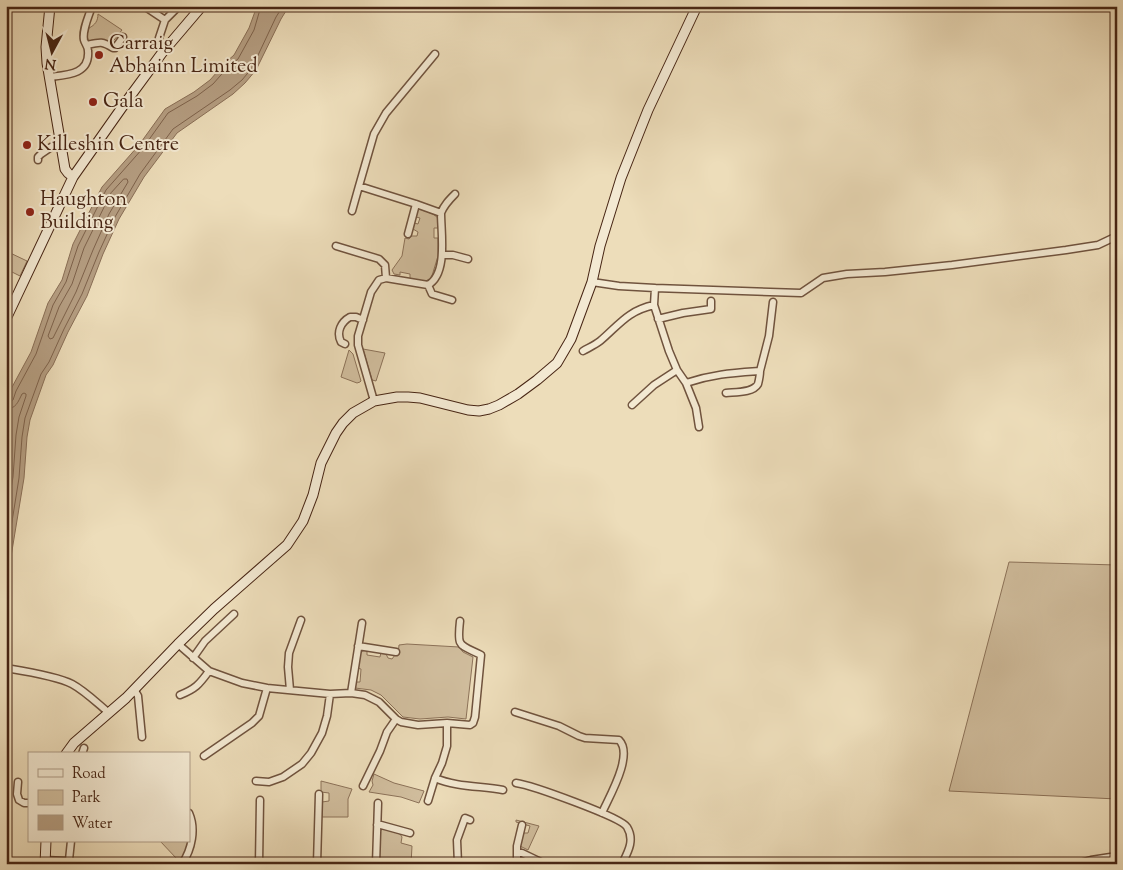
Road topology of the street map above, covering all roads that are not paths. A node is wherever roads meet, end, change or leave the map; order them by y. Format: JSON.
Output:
{"nodes":[{"id":1,"x":50,"y":6,"type":"edge"},
{"id":2,"x":144,"y":6,"type":"edge"},
{"id":3,"x":178,"y":6,"type":"edge"},
{"id":4,"x":202,"y":6,"type":"edge"},
{"id":5,"x":697,"y":6,"type":"edge"},
{"id":6,"x":91,"y":10,"type":"dead end"},
{"id":7,"x":165,"y":20,"type":"junction"},
{"id":8,"x":123,"y":37,"type":"dead end"},
{"id":9,"x":159,"y":38,"type":"dead end"},
{"id":10,"x":87,"y":45,"type":"junction"},
{"id":11,"x":435,"y":54,"type":"dead end"},
{"id":12,"x":49,"y":77,"type":"junction"},
{"id":13,"x":60,"y":141,"type":"junction"},
{"id":14,"x":38,"y":160,"type":"dead end"},
{"id":15,"x":73,"y":177,"type":"junction"},
{"id":16,"x":359,"y":186,"type":"junction"},
{"id":17,"x":455,"y":194,"type":"dead end"},
{"id":18,"x":416,"y":204,"type":"junction"},
{"id":19,"x":352,"y":211,"type":"dead end"},
{"id":20,"x":441,"y":213,"type":"junction"},
{"id":21,"x":408,"y":234,"type":"dead end"},
{"id":22,"x":1117,"y":236,"type":"edge"},
{"id":23,"x":336,"y":246,"type":"dead end"},
{"id":24,"x":442,"y":254,"type":"junction"},
{"id":25,"x":468,"y":258,"type":"dead end"},
{"id":26,"x":386,"y":278,"type":"junction"},
{"id":27,"x":592,"y":282,"type":"junction"},
{"id":28,"x":428,"y":285,"type":"junction"},
{"id":29,"x":655,"y":288,"type":"junction"},
{"id":30,"x":452,"y":300,"type":"dead end"},
{"id":31,"x":711,"y":301,"type":"dead end"},
{"id":32,"x":773,"y":302,"type":"dead end"},
{"id":33,"x":654,"y":305,"type":"junction"},
{"id":34,"x":6,"y":319,"type":"edge"},
{"id":35,"x":658,"y":319,"type":"junction"},
{"id":36,"x":363,"y":320,"type":"junction"},
{"id":37,"x":345,"y":344,"type":"dead end"},
{"id":38,"x":583,"y":351,"type":"dead end"},
{"id":39,"x":677,"y":370,"type":"junction"},
{"id":40,"x":760,"y":371,"type":"junction"},
{"id":41,"x":686,"y":383,"type":"junction"},
{"id":42,"x":726,"y":394,"type":"dead end"},
{"id":43,"x":374,"y":402,"type":"junction"},
{"id":44,"x":632,"y":405,"type":"dead end"},
{"id":45,"x":699,"y":427,"type":"dead end"},
{"id":46,"x":234,"y":614,"type":"dead end"},
{"id":47,"x":301,"y":620,"type":"dead end"},
{"id":48,"x":460,"y":621,"type":"dead end"},
{"id":49,"x":362,"y":623,"type":"dead end"},
{"id":50,"x":178,"y":644,"type":"junction"},
{"id":51,"x":358,"y":646,"type":"junction"},
{"id":52,"x":396,"y":652,"type":"dead end"},
{"id":53,"x":193,"y":658,"type":"junction"},
{"id":54,"x":6,"y":668,"type":"edge"},
{"id":55,"x":209,"y":671,"type":"junction"},
{"id":56,"x":266,"y":688,"type":"junction"},
{"id":57,"x":134,"y":690,"type":"junction"},
{"id":58,"x":290,"y":690,"type":"junction"},
{"id":59,"x":350,"y":693,"type":"junction"},
{"id":60,"x":330,"y":694,"type":"junction"},
{"id":61,"x":180,"y":695,"type":"dead end"},
{"id":62,"x":516,"y":712,"type":"dead end"},
{"id":63,"x":106,"y":716,"type":"junction"},
{"id":64,"x":396,"y":719,"type":"junction"},
{"id":65,"x":447,"y":723,"type":"junction"},
{"id":66,"x":142,"y":736,"type":"dead end"},
{"id":67,"x":67,"y":752,"type":"edge"},
{"id":68,"x":204,"y":756,"type":"dead end"},
{"id":69,"x":435,"y":778,"type":"junction"},
{"id":70,"x":256,"y":781,"type":"dead end"},
{"id":71,"x":18,"y":782,"type":"dead end"},
{"id":72,"x":516,"y":784,"type":"dead end"},
{"id":73,"x":363,"y":786,"type":"dead end"},
{"id":74,"x":503,"y":790,"type":"dead end"},
{"id":75,"x":318,"y":794,"type":"dead end"},
{"id":76,"x":260,"y":800,"type":"dead end"},
{"id":77,"x":428,"y":801,"type":"dead end"},
{"id":78,"x":28,"y":803,"type":"edge"},
{"id":79,"x":378,"y":803,"type":"dead end"},
{"id":80,"x":602,"y":813,"type":"junction"},
{"id":81,"x":190,"y":817,"type":"edge"},
{"id":82,"x":470,"y":820,"type":"dead end"},
{"id":83,"x":377,"y":825,"type":"junction"},
{"id":84,"x":522,"y":825,"type":"dead end"},
{"id":85,"x":410,"y":833,"type":"dead end"},
{"id":86,"x":46,"y":842,"type":"edge"},
{"id":87,"x":71,"y":842,"type":"edge"},
{"id":88,"x":517,"y":852,"type":"junction"},
{"id":89,"x":1117,"y":856,"type":"edge"},
{"id":90,"x":45,"y":862,"type":"edge"},
{"id":91,"x":182,"y":864,"type":"edge"},
{"id":92,"x":259,"y":864,"type":"edge"},
{"id":93,"x":317,"y":864,"type":"edge"},
{"id":94,"x":376,"y":864,"type":"edge"},
{"id":95,"x":458,"y":864,"type":"edge"},
{"id":96,"x":517,"y":864,"type":"edge"},
{"id":97,"x":545,"y":864,"type":"edge"},
{"id":98,"x":622,"y":864,"type":"edge"},
{"id":99,"x":1076,"y":864,"type":"edge"}],
"edges":[{"from":1,"to":12,"type":"street"},
{"from":2,"to":7,"type":"street"},
{"from":3,"to":7,"type":"street"},
{"from":4,"to":15,"type":"street"},
{"from":5,"to":27,"type":"street"},
{"from":6,"to":10,"type":"street"},
{"from":7,"to":9,"type":"street"},
{"from":8,"to":10,"type":"street"},
{"from":10,"to":12,"type":"street"},
{"from":11,"to":16,"type":"street"},
{"from":12,"to":13,"type":"street"},
{"from":13,"to":14,"type":"street"},
{"from":13,"to":15,"type":"street"},
{"from":15,"to":34,"type":"street"},
{"from":16,"to":18,"type":"street"},
{"from":16,"to":19,"type":"street"},
{"from":17,"to":20,"type":"street"},
{"from":18,"to":20,"type":"street"},
{"from":18,"to":21,"type":"street"},
{"from":20,"to":24,"type":"street"},
{"from":22,"to":29,"type":"street"},
{"from":23,"to":26,"type":"street"},
{"from":24,"to":25,"type":"street"},
{"from":24,"to":28,"type":"street"},
{"from":26,"to":28,"type":"street"},
{"from":26,"to":36,"type":"street"},
{"from":27,"to":29,"type":"street"},
{"from":27,"to":43,"type":"street"},
{"from":28,"to":30,"type":"street"},
{"from":29,"to":33,"type":"street"},
{"from":31,"to":35,"type":"street"},
{"from":32,"to":40,"type":"street"},
{"from":33,"to":35,"type":"street"},
{"from":33,"to":38,"type":"street"},
{"from":35,"to":39,"type":"street"},
{"from":36,"to":37,"type":"street"},
{"from":36,"to":43,"type":"street"},
{"from":39,"to":41,"type":"street"},
{"from":39,"to":44,"type":"street"},
{"from":40,"to":41,"type":"street"},
{"from":40,"to":42,"type":"street"},
{"from":41,"to":45,"type":"street"},
{"from":43,"to":50,"type":"street"},
{"from":46,"to":53,"type":"street"},
{"from":47,"to":58,"type":"street"},
{"from":48,"to":65,"type":"street"},
{"from":49,"to":51,"type":"street"},
{"from":50,"to":53,"type":"street"},
{"from":50,"to":57,"type":"street"},
{"from":51,"to":52,"type":"street"},
{"from":51,"to":59,"type":"street"},
{"from":53,"to":55,"type":"street"},
{"from":54,"to":63,"type":"street"},
{"from":55,"to":56,"type":"street"},
{"from":55,"to":61,"type":"street"},
{"from":56,"to":58,"type":"street"},
{"from":56,"to":68,"type":"street"},
{"from":57,"to":63,"type":"street"},
{"from":57,"to":66,"type":"street"},
{"from":58,"to":60,"type":"street"},
{"from":59,"to":60,"type":"street"},
{"from":59,"to":64,"type":"street"},
{"from":60,"to":70,"type":"street"},
{"from":62,"to":80,"type":"street"},
{"from":63,"to":67,"type":"street"},
{"from":64,"to":65,"type":"street"},
{"from":64,"to":73,"type":"street"},
{"from":65,"to":69,"type":"street"},
{"from":69,"to":74,"type":"street"},
{"from":69,"to":77,"type":"street"},
{"from":71,"to":78,"type":"street"},
{"from":72,"to":80,"type":"street"},
{"from":75,"to":93,"type":"street"},
{"from":76,"to":92,"type":"street"},
{"from":79,"to":83,"type":"street"},
{"from":80,"to":98,"type":"street"},
{"from":81,"to":91,"type":"street"},
{"from":82,"to":95,"type":"street"},
{"from":83,"to":85,"type":"street"},
{"from":83,"to":94,"type":"street"},
{"from":84,"to":88,"type":"street"},
{"from":86,"to":90,"type":"street"},
{"from":87,"to":90,"type":"street"},
{"from":88,"to":96,"type":"street"},
{"from":88,"to":97,"type":"street"},
{"from":89,"to":99,"type":"street"}]}
